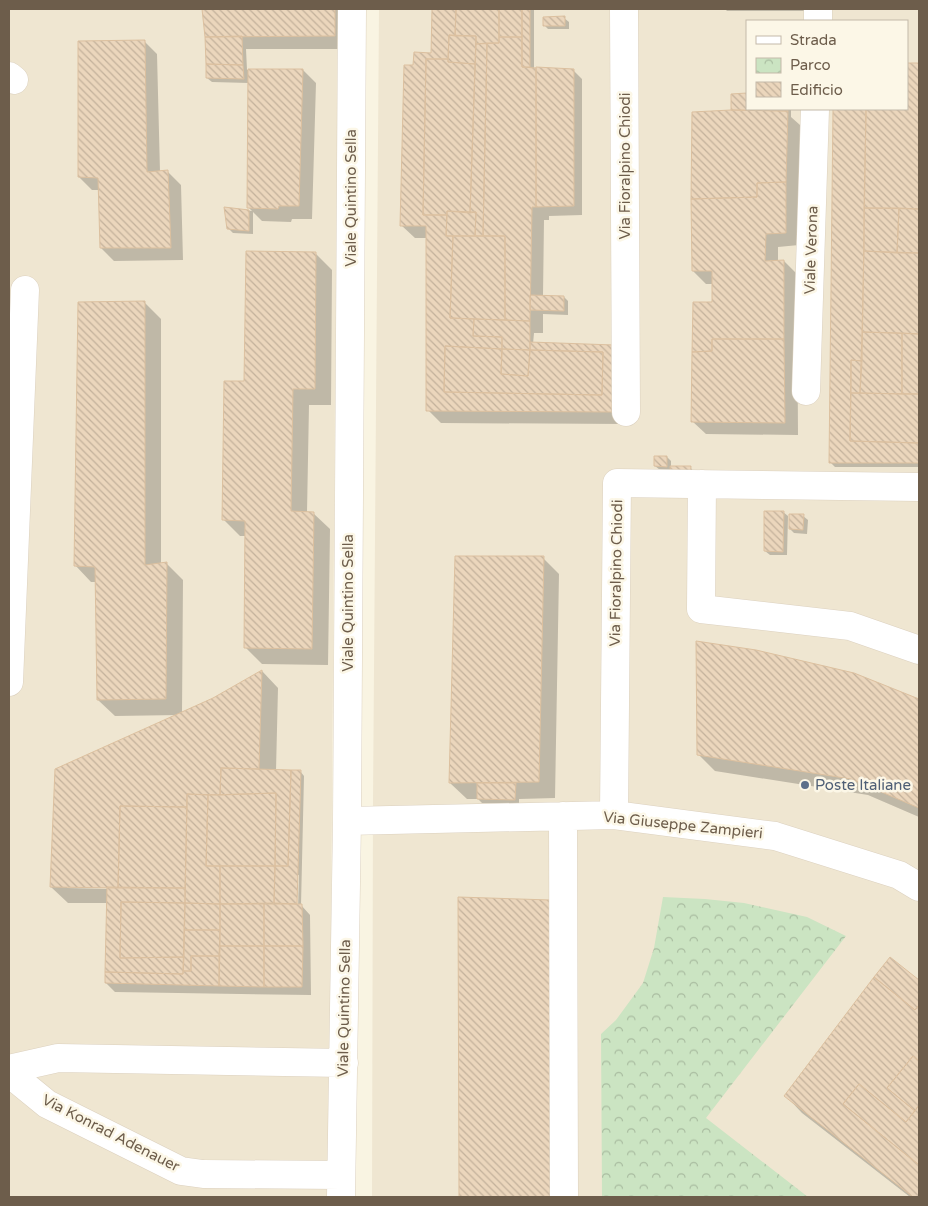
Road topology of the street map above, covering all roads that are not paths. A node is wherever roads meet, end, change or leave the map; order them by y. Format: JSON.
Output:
{"nodes":[{"id":1,"x":352,"y":9,"type":"edge"},
{"id":2,"x":624,"y":9,"type":"edge"},
{"id":3,"x":815,"y":110,"type":"edge"},
{"id":4,"x":25,"y":290,"type":"dead end"},
{"id":5,"x":806,"y":391,"type":"dead end"},
{"id":6,"x":626,"y":412,"type":"dead end"},
{"id":7,"x":702,"y":484,"type":"junction"},
{"id":8,"x":919,"y":487,"type":"edge"},
{"id":9,"x":919,"y":650,"type":"edge"},
{"id":10,"x":9,"y":682,"type":"edge"},
{"id":11,"x":614,"y":815,"type":"junction"},
{"id":12,"x":563,"y":816,"type":"junction"},
{"id":13,"x":347,"y":821,"type":"junction"},
{"id":14,"x":919,"y":887,"type":"edge"},
{"id":15,"x":344,"y":1063,"type":"junction"},
{"id":16,"x":9,"y":1071,"type":"edge"},
{"id":17,"x":341,"y":1186,"type":"edge"},
{"id":18,"x":564,"y":1197,"type":"edge"}],
"edges":[{"from":1,"to":13,"type":"street","name":"Viale Quintino Sella"},
{"from":2,"to":6,"type":"street","name":"Via Fioralpino Chiodi"},
{"from":3,"to":5,"type":"street","name":"Viale Verona"},
{"from":4,"to":10,"type":"street"},
{"from":7,"to":8,"type":"street","name":"Via Fioralpino Chiodi"},
{"from":7,"to":9,"type":"street"},
{"from":7,"to":11,"type":"street","name":"Via Fioralpino Chiodi"},
{"from":11,"to":12,"type":"street","name":"Via Giuseppe Zampieri"},
{"from":11,"to":14,"type":"street","name":"Via Giuseppe Zampieri"},
{"from":12,"to":13,"type":"street","name":"Via Giuseppe Zampieri"},
{"from":12,"to":18,"type":"street"},
{"from":13,"to":15,"type":"street","name":"Viale Quintino Sella"},
{"from":15,"to":16,"type":"street","name":"Via Konrad Adenauer"},
{"from":15,"to":17,"type":"street","name":"Viale Quintino Sella"},
{"from":16,"to":17,"type":"street","name":"Via Konrad Adenauer"}]}
